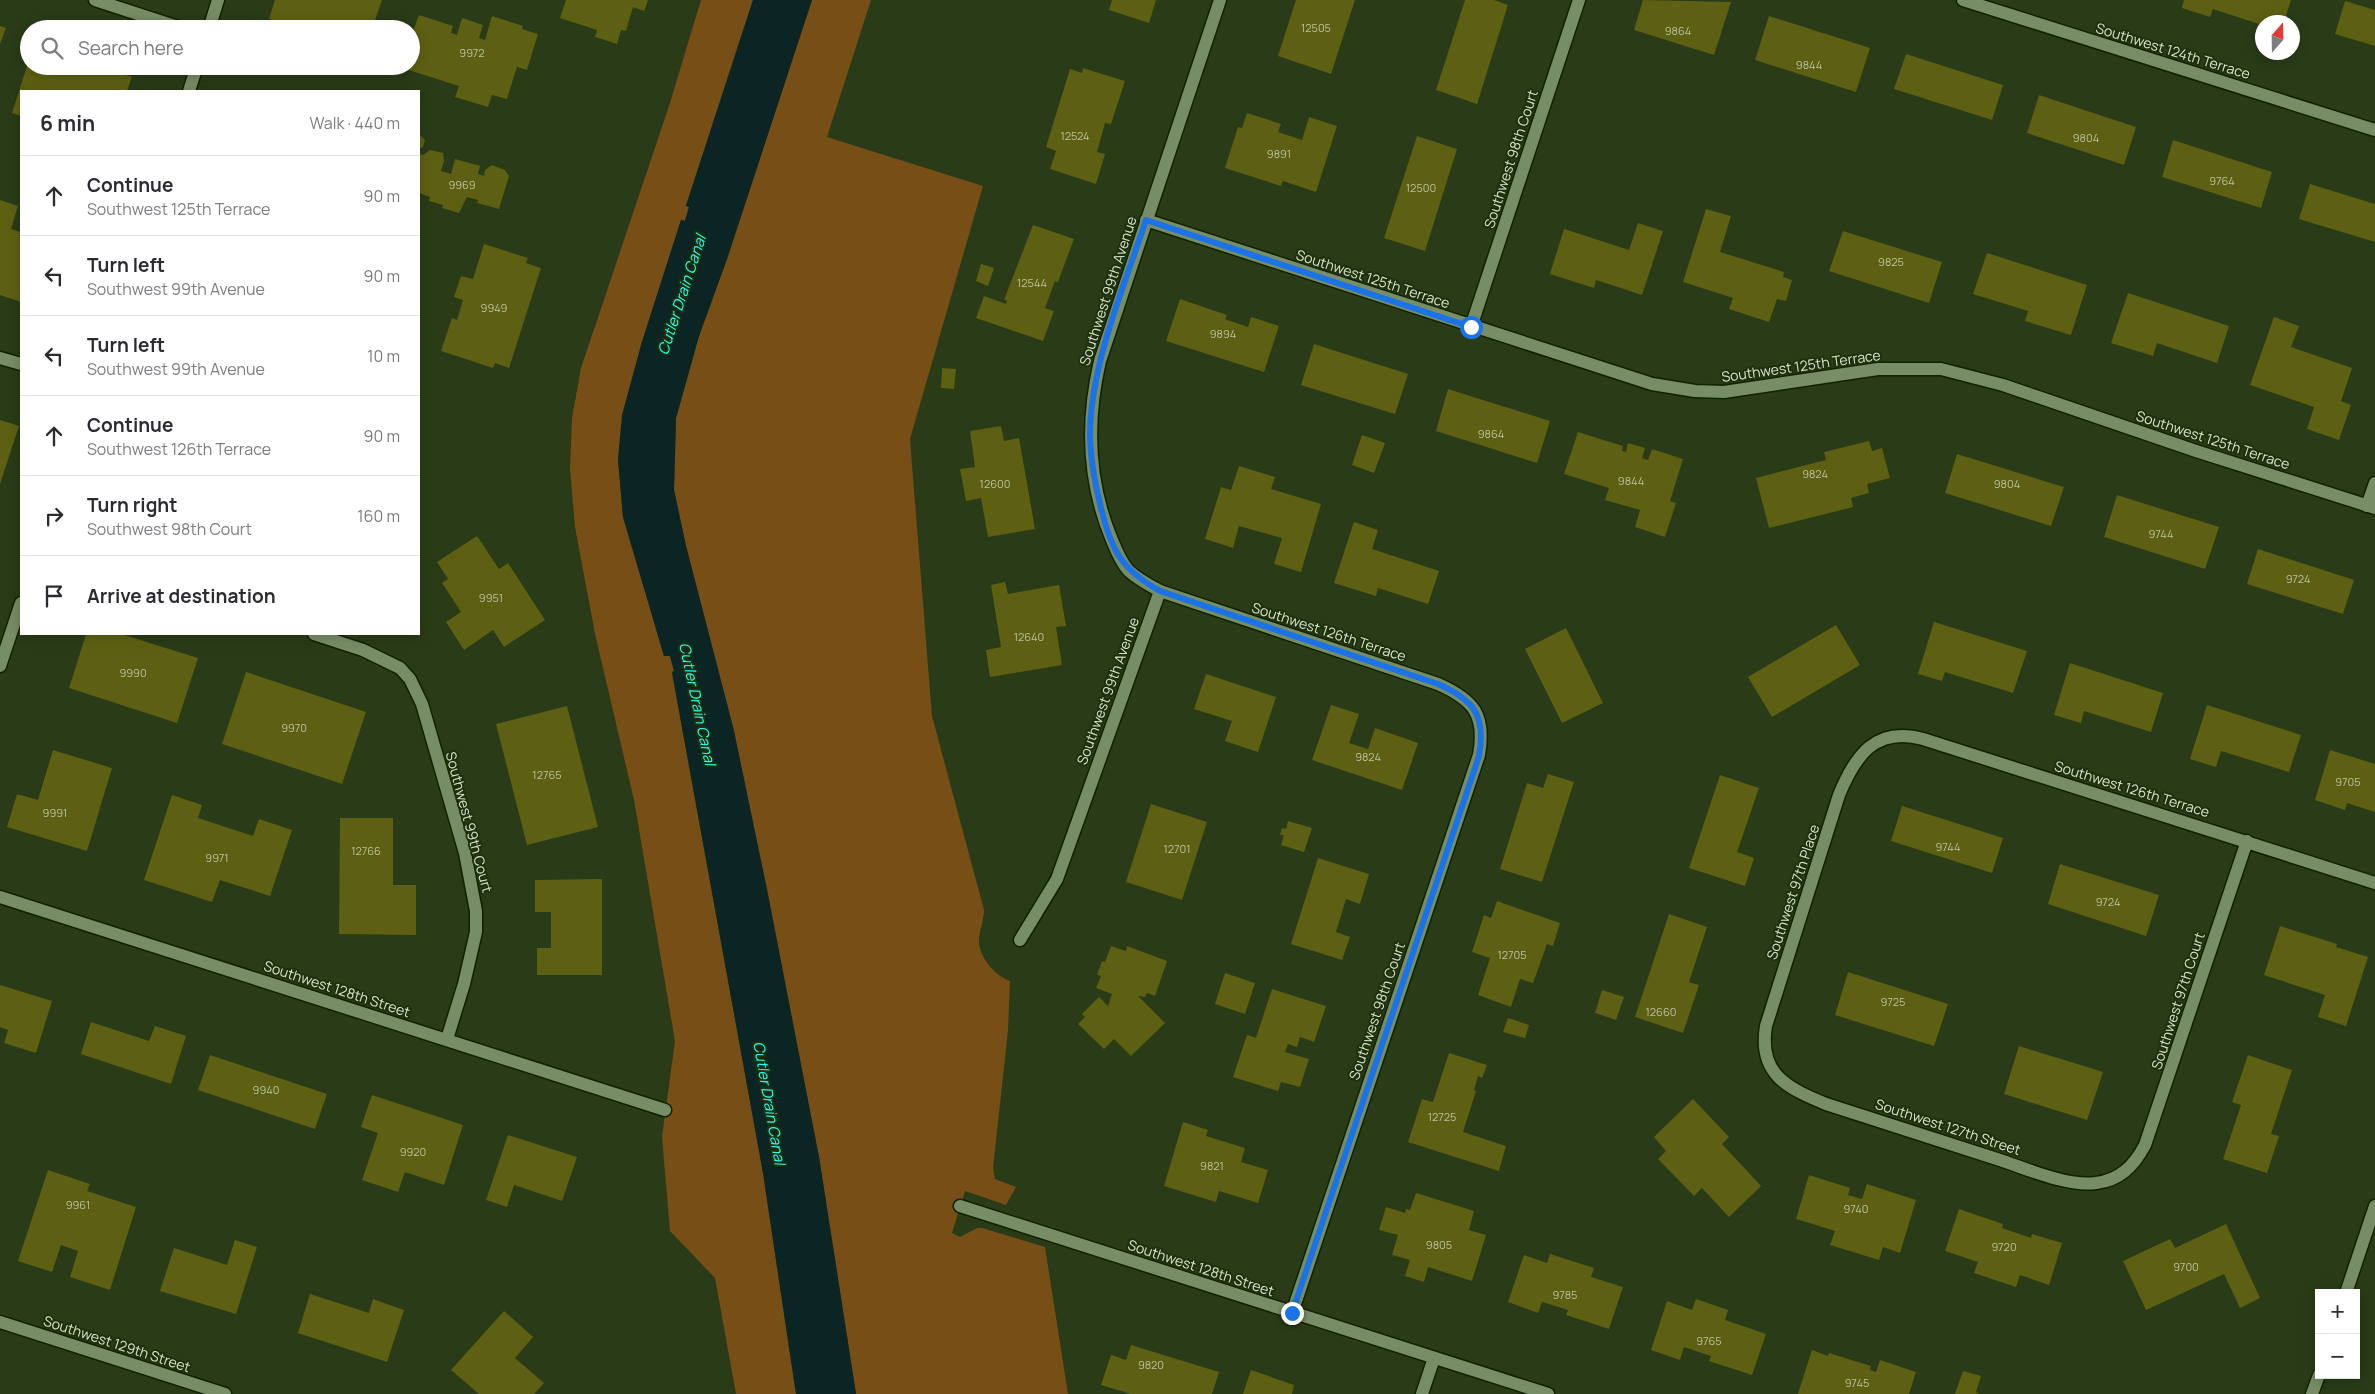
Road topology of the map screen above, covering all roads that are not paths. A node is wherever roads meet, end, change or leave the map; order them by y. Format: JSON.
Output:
{"nodes":[{"id":1,"x":94,"y":0,"type":"edge"},
{"id":2,"x":218,"y":0,"type":"edge"},
{"id":3,"x":1220,"y":0,"type":"edge"},
{"id":4,"x":1579,"y":0,"type":"edge"},
{"id":5,"x":1963,"y":0,"type":"edge"},
{"id":6,"x":156,"y":20,"type":"edge"},
{"id":7,"x":212,"y":20,"type":"edge"},
{"id":8,"x":194,"y":75,"type":"edge"},
{"id":9,"x":188,"y":90,"type":"edge"},
{"id":10,"x":2375,"y":130,"type":"edge"},
{"id":11,"x":1146,"y":220,"type":"junction"},
{"id":12,"x":1471,"y":327,"type":"junction"},
{"id":13,"x":0,"y":358,"type":"edge"},
{"id":14,"x":20,"y":364,"type":"edge"},
{"id":15,"x":2375,"y":484,"type":"edge"},
{"id":16,"x":2371,"y":507,"type":"edge"},
{"id":17,"x":1160,"y":591,"type":"junction"},
{"id":18,"x":20,"y":606,"type":"edge"},
{"id":19,"x":317,"y":635,"type":"edge"},
{"id":20,"x":0,"y":666,"type":"edge"},
{"id":21,"x":1478,"y":716,"type":"joint"},
{"id":22,"x":1878,"y":741,"type":"joint"},
{"id":23,"x":2247,"y":841,"type":"junction"},
{"id":24,"x":2375,"y":883,"type":"edge"},
{"id":25,"x":0,"y":897,"type":"edge"},
{"id":26,"x":1020,"y":940,"type":"dead end"},
{"id":27,"x":447,"y":1039,"type":"junction"},
{"id":28,"x":1767,"y":1064,"type":"joint"},
{"id":29,"x":665,"y":1110,"type":"dead end"},
{"id":30,"x":2130,"y":1168,"type":"joint"},
{"id":31,"x":960,"y":1206,"type":"dead end"},
{"id":32,"x":2375,"y":1206,"type":"edge"},
{"id":33,"x":2347,"y":1289,"type":"edge"},
{"id":34,"x":1292,"y":1313,"type":"junction"},
{"id":35,"x":0,"y":1322,"type":"edge"},
{"id":36,"x":1434,"y":1358,"type":"junction"},
{"id":37,"x":2318,"y":1379,"type":"edge"},
{"id":38,"x":225,"y":1394,"type":"edge"},
{"id":39,"x":1422,"y":1394,"type":"edge"},
{"id":40,"x":1548,"y":1394,"type":"edge"},
{"id":41,"x":2312,"y":1394,"type":"edge"}],
"edges":[{"from":1,"to":6,"type":"street"},
{"from":2,"to":7,"type":"street"},
{"from":3,"to":11,"type":"street","name":"Southwest 99th Avenue"},
{"from":4,"to":12,"type":"street","name":"Southwest 98th Court"},
{"from":5,"to":10,"type":"street","name":"Southwest 124th Terrace"},
{"from":8,"to":9,"type":"street"},
{"from":11,"to":12,"type":"street","name":"Southwest 125th Terrace"},
{"from":11,"to":17,"type":"street","name":"Southwest 99th Avenue"},
{"from":12,"to":16,"type":"street","name":"Southwest 125th Terrace"},
{"from":13,"to":14,"type":"street"},
{"from":15,"to":16,"type":"street"},
{"from":17,"to":21,"type":"street","name":"Southwest 126th Terrace"},
{"from":17,"to":26,"type":"street","name":"Southwest 99th Avenue"},
{"from":18,"to":20,"type":"street"},
{"from":19,"to":27,"type":"street","name":"Southwest 99th Court"},
{"from":21,"to":34,"type":"street","name":"Southwest 98th Court"},
{"from":22,"to":23,"type":"street","name":"Southwest 126th Terrace"},
{"from":22,"to":28,"type":"street","name":"Southwest 97th Place"},
{"from":23,"to":24,"type":"street","name":"Southwest 126th Terrace"},
{"from":23,"to":30,"type":"street","name":"Southwest 97th Court"},
{"from":25,"to":27,"type":"street","name":"Southwest 128th Street"},
{"from":27,"to":29,"type":"street","name":"Southwest 128th Street"},
{"from":28,"to":30,"type":"street","name":"Southwest 127th Street"},
{"from":31,"to":34,"type":"street","name":"Southwest 128th Street"},
{"from":32,"to":33,"type":"street"},
{"from":34,"to":36,"type":"street","name":"Southwest 128th Street"},
{"from":35,"to":38,"type":"street","name":"Southwest 129th Street"},
{"from":36,"to":39,"type":"street"},
{"from":36,"to":40,"type":"street","name":"Southwest 128th Street"},
{"from":37,"to":41,"type":"street"}]}
